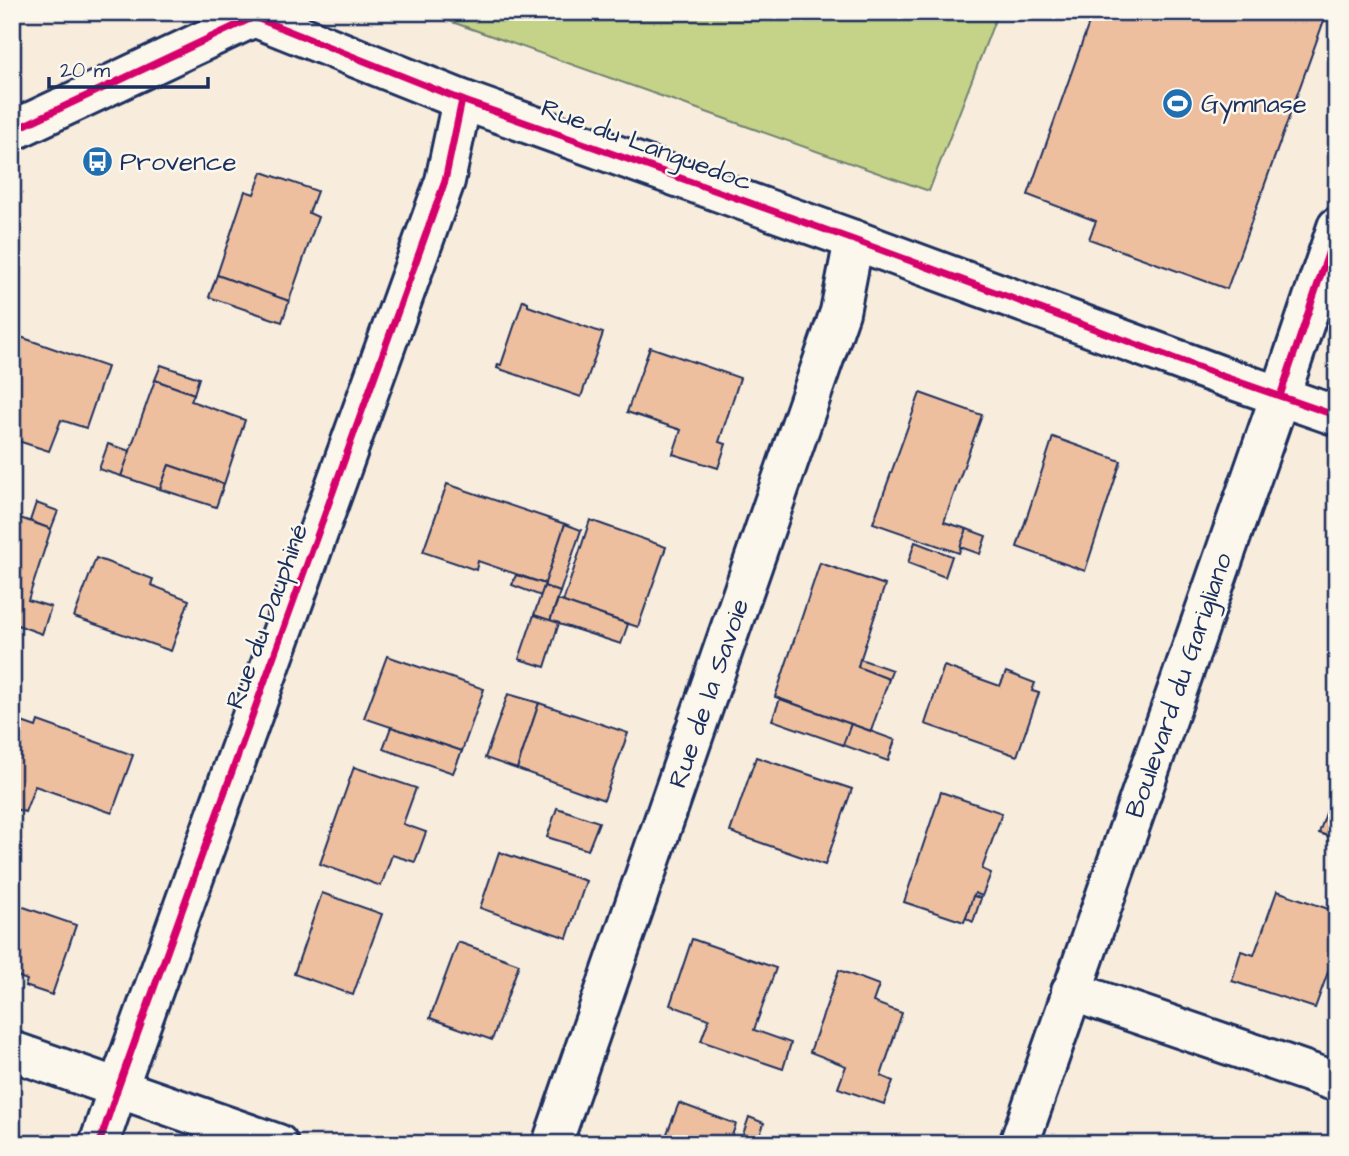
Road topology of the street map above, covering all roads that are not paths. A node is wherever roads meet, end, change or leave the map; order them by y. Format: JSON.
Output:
{"nodes":[{"id":1,"x":254,"y":15,"type":"edge"},
{"id":2,"x":462,"y":100,"type":"junction"},
{"id":3,"x":12,"y":131,"type":"edge"},
{"id":4,"x":1337,"y":227,"type":"edge"},
{"id":5,"x":855,"y":240,"type":"junction"},
{"id":6,"x":1280,"y":396,"type":"junction"},
{"id":7,"x":1337,"y":416,"type":"edge"},
{"id":8,"x":1071,"y":990,"type":"junction"},
{"id":9,"x":12,"y":1051,"type":"edge"},
{"id":10,"x":1337,"y":1082,"type":"edge"},
{"id":11,"x":118,"y":1088,"type":"junction"},
{"id":12,"x":99,"y":1144,"type":"edge"},
{"id":13,"x":278,"y":1144,"type":"edge"},
{"id":14,"x":552,"y":1144,"type":"edge"},
{"id":15,"x":1019,"y":1144,"type":"edge"}],
"edges":[{"from":1,"to":2,"type":"street","name":"Rue du Languedoc"},
{"from":1,"to":3,"type":"street","name":"Rue du Languedoc"},
{"from":2,"to":5,"type":"street","name":"Rue du Languedoc"},
{"from":2,"to":11,"type":"street","name":"Rue du Dauphiné"},
{"from":4,"to":6,"type":"street","name":"Boulevard du Garigliano"},
{"from":5,"to":6,"type":"street","name":"Rue du Languedoc"},
{"from":5,"to":14,"type":"street","name":"Rue de la Savoie"},
{"from":6,"to":7,"type":"street","name":"Rue du Languedoc"},
{"from":6,"to":8,"type":"street","name":"Boulevard du Garigliano"},
{"from":8,"to":10,"type":"street"},
{"from":8,"to":15,"type":"street","name":"Boulevard du Garigliano"},
{"from":9,"to":11,"type":"street"},
{"from":11,"to":12,"type":"street","name":"Rue du Dauphiné"},
{"from":11,"to":13,"type":"street"}]}
